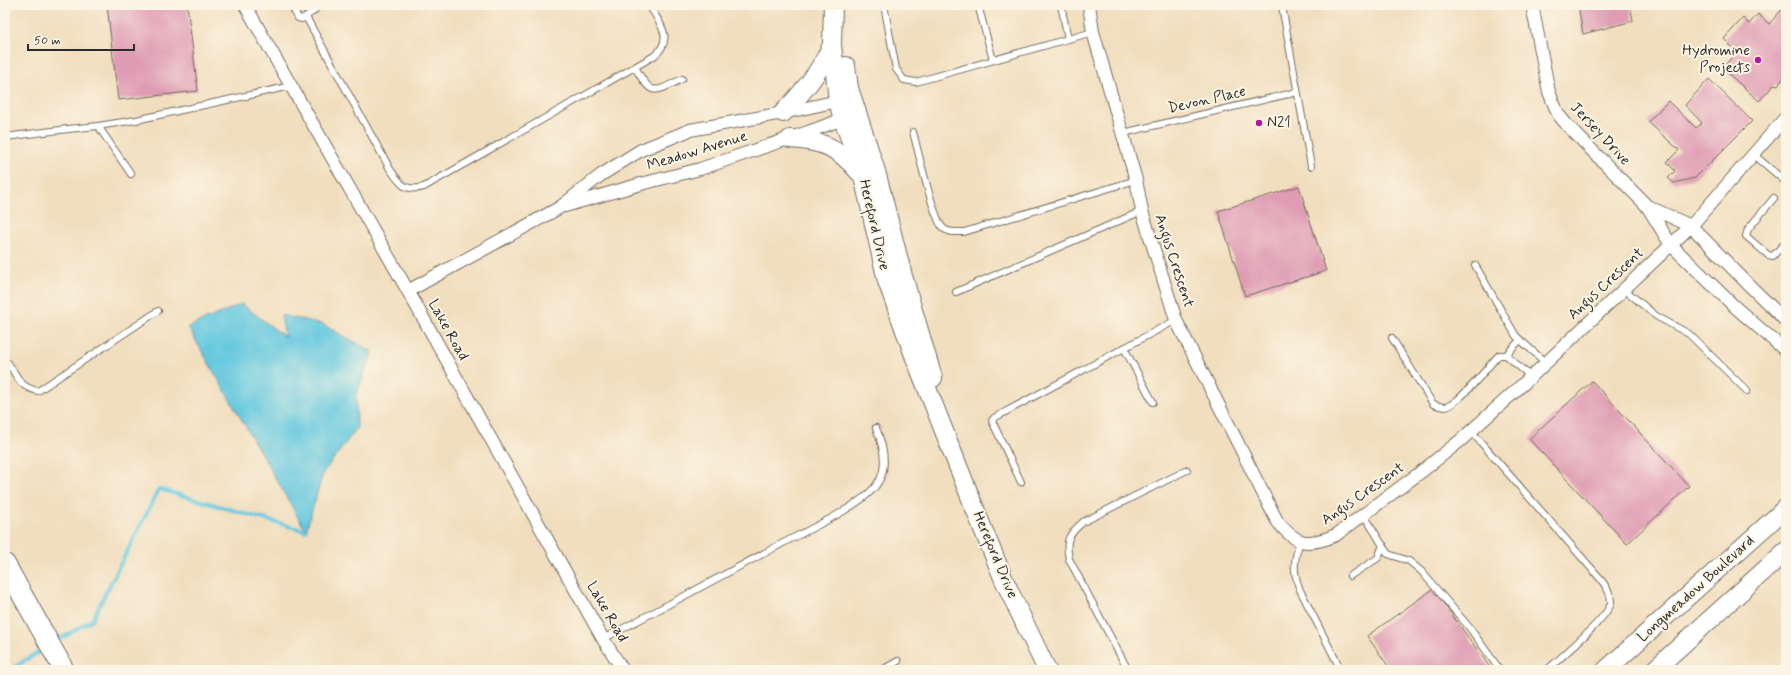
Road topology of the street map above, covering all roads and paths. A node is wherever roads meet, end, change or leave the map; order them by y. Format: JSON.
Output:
{"nodes":[{"id":1,"x":245,"y":5,"type":"edge"},
{"id":2,"x":291,"y":5,"type":"edge"},
{"id":3,"x":316,"y":5,"type":"edge"},
{"id":4,"x":649,"y":5,"type":"edge"},
{"id":5,"x":833,"y":5,"type":"edge"},
{"id":6,"x":844,"y":5,"type":"edge"},
{"id":7,"x":884,"y":5,"type":"edge"},
{"id":8,"x":978,"y":5,"type":"edge"},
{"id":9,"x":1061,"y":5,"type":"edge"},
{"id":10,"x":1088,"y":5,"type":"edge"},
{"id":11,"x":1532,"y":5,"type":"edge"},
{"id":12,"x":1282,"y":6,"type":"edge"},
{"id":13,"x":306,"y":17,"type":"junction"},
{"id":14,"x":1093,"y":32,"type":"junction"},
{"id":15,"x":1068,"y":39,"type":"junction"},
{"id":16,"x":832,"y":44,"type":"junction"},
{"id":17,"x":993,"y":60,"type":"junction"},
{"id":18,"x":635,"y":67,"type":"junction"},
{"id":19,"x":682,"y":79,"type":"dead end"},
{"id":20,"x":291,"y":86,"type":"junction"},
{"id":21,"x":1297,"y":92,"type":"junction"},
{"id":22,"x":844,"y":104,"type":"junction"},
{"id":23,"x":782,"y":113,"type":"junction"},
{"id":24,"x":1786,"y":117,"type":"edge"},
{"id":25,"x":98,"y":126,"type":"junction"},
{"id":26,"x":913,"y":132,"type":"dead end"},
{"id":27,"x":1123,"y":133,"type":"junction"},
{"id":28,"x":5,"y":137,"type":"edge"},
{"id":29,"x":790,"y":139,"type":"junction"},
{"id":30,"x":1753,"y":154,"type":"junction"},
{"id":31,"x":1311,"y":166,"type":"dead end"},
{"id":32,"x":131,"y":174,"type":"dead end"},
{"id":33,"x":863,"y":176,"type":"junction"},
{"id":34,"x":1136,"y":180,"type":"junction"},
{"id":35,"x":1786,"y":182,"type":"edge"},
{"id":36,"x":1774,"y":198,"type":"dead end"},
{"id":37,"x":1647,"y":206,"type":"junction"},
{"id":38,"x":559,"y":208,"type":"junction"},
{"id":39,"x":1142,"y":211,"type":"junction"},
{"id":40,"x":1692,"y":226,"type":"junction"},
{"id":41,"x":1786,"y":242,"type":"edge"},
{"id":42,"x":1671,"y":245,"type":"junction"},
{"id":43,"x":1475,"y":265,"type":"dead end"},
{"id":44,"x":1624,"y":289,"type":"junction"},
{"id":45,"x":408,"y":291,"type":"junction"},
{"id":46,"x":956,"y":292,"type":"dead end"},
{"id":47,"x":158,"y":311,"type":"dead end"},
{"id":48,"x":1176,"y":320,"type":"junction"},
{"id":49,"x":1786,"y":321,"type":"edge"},
{"id":50,"x":1392,"y":338,"type":"dead end"},
{"id":51,"x":1520,"y":340,"type":"junction"},
{"id":52,"x":1124,"y":348,"type":"junction"},
{"id":53,"x":1786,"y":351,"type":"edge"},
{"id":54,"x":1506,"y":355,"type":"junction"},
{"id":55,"x":8,"y":363,"type":"dead end"},
{"id":56,"x":1546,"y":363,"type":"junction"},
{"id":57,"x":1531,"y":377,"type":"junction"},
{"id":58,"x":1747,"y":392,"type":"dead end"},
{"id":59,"x":1153,"y":402,"type":"dead end"},
{"id":60,"x":876,"y":428,"type":"dead end"},
{"id":61,"x":1471,"y":431,"type":"junction"},
{"id":62,"x":947,"y":437,"type":"junction"},
{"id":63,"x":1187,"y":470,"type":"dead end"},
{"id":64,"x":1022,"y":482,"type":"dead end"},
{"id":65,"x":1786,"y":508,"type":"edge"},
{"id":66,"x":1364,"y":515,"type":"junction"},
{"id":67,"x":1300,"y":541,"type":"junction"},
{"id":68,"x":1382,"y":545,"type":"junction"},
{"id":69,"x":1786,"y":551,"type":"edge"},
{"id":70,"x":5,"y":564,"type":"edge"},
{"id":71,"x":1350,"y":576,"type":"dead end"},
{"id":72,"x":603,"y":640,"type":"junction"},
{"id":73,"x":898,"y":661,"type":"dead end"},
{"id":74,"x":64,"y":670,"type":"edge"},
{"id":75,"x":623,"y":670,"type":"edge"},
{"id":76,"x":882,"y":670,"type":"edge"},
{"id":77,"x":1048,"y":670,"type":"edge"},
{"id":78,"x":1128,"y":670,"type":"edge"},
{"id":79,"x":1341,"y":670,"type":"edge"},
{"id":80,"x":1500,"y":670,"type":"edge"},
{"id":81,"x":1547,"y":670,"type":"edge"},
{"id":82,"x":1606,"y":670,"type":"edge"},
{"id":83,"x":1654,"y":670,"type":"edge"}],
"edges":[{"from":1,"to":20,"type":"street","name":"Lake Road"},
{"from":2,"to":13,"type":"lane"},
{"from":3,"to":13,"type":"lane"},
{"from":4,"to":18,"type":"lane"},
{"from":5,"to":16,"type":"street","name":"Hereford Drive"},
{"from":6,"to":22,"type":"street","name":"Hereford Drive"},
{"from":7,"to":17,"type":"lane"},
{"from":8,"to":17,"type":"lane"},
{"from":9,"to":15,"type":"lane"},
{"from":10,"to":14,"type":"street","name":"Angus Crescent"},
{"from":11,"to":37,"type":"street","name":"Jersey Drive"},
{"from":12,"to":21,"type":"lane"},
{"from":13,"to":18,"type":"lane"},
{"from":14,"to":15,"type":"lane"},
{"from":14,"to":27,"type":"street","name":"Angus Crescent"},
{"from":15,"to":17,"type":"lane"},
{"from":16,"to":22,"type":"street","name":"Hereford Drive"},
{"from":16,"to":23,"type":"street"},
{"from":18,"to":19,"type":"lane"},
{"from":20,"to":25,"type":"lane"},
{"from":20,"to":45,"type":"street","name":"Lake Road"},
{"from":21,"to":27,"type":"lane","name":"Devon Place"},
{"from":21,"to":31,"type":"lane"},
{"from":22,"to":23,"type":"street","name":"Meadow Avenue"},
{"from":22,"to":29,"type":"street","name":"Meadow Avenue"},
{"from":22,"to":33,"type":"street","name":"Hereford Drive"},
{"from":22,"to":62,"type":"street","name":"Hereford Drive"},
{"from":23,"to":38,"type":"street","name":"Meadow Avenue"},
{"from":24,"to":30,"type":"street","name":"Angus Crescent"},
{"from":25,"to":28,"type":"lane"},
{"from":25,"to":32,"type":"lane"},
{"from":26,"to":34,"type":"lane"},
{"from":27,"to":34,"type":"street","name":"Angus Crescent"},
{"from":29,"to":33,"type":"street"},
{"from":29,"to":38,"type":"street","name":"Meadow Avenue"},
{"from":30,"to":35,"type":"lane"},
{"from":30,"to":40,"type":"street","name":"Angus Crescent"},
{"from":33,"to":62,"type":"street","name":"Hereford Drive"},
{"from":34,"to":39,"type":"street","name":"Angus Crescent"},
{"from":36,"to":41,"type":"lane"},
{"from":37,"to":40,"type":"street","name":"Jersey Drive"},
{"from":37,"to":42,"type":"street","name":"Jersey Drive"},
{"from":38,"to":45,"type":"street","name":"Meadow Avenue"},
{"from":39,"to":46,"type":"lane"},
{"from":39,"to":48,"type":"street","name":"Angus Crescent"},
{"from":40,"to":42,"type":"street","name":"Angus Crescent"},
{"from":40,"to":49,"type":"street","name":"Jersey Drive"},
{"from":42,"to":44,"type":"street","name":"Angus Crescent"},
{"from":42,"to":53,"type":"street","name":"Jersey Drive"},
{"from":43,"to":51,"type":"lane"},
{"from":44,"to":56,"type":"street","name":"Angus Crescent"},
{"from":44,"to":58,"type":"lane"},
{"from":45,"to":72,"type":"street","name":"Lake Road"},
{"from":47,"to":55,"type":"lane"},
{"from":48,"to":52,"type":"lane"},
{"from":48,"to":67,"type":"street","name":"Angus Crescent"},
{"from":50,"to":54,"type":"lane"},
{"from":51,"to":54,"type":"lane"},
{"from":51,"to":56,"type":"lane"},
{"from":52,"to":59,"type":"lane"},
{"from":52,"to":64,"type":"lane"},
{"from":54,"to":57,"type":"lane"},
{"from":56,"to":57,"type":"street","name":"Angus Crescent"},
{"from":57,"to":61,"type":"street","name":"Angus Crescent"},
{"from":60,"to":72,"type":"lane"},
{"from":61,"to":66,"type":"street","name":"Angus Crescent"},
{"from":61,"to":81,"type":"lane"},
{"from":62,"to":77,"type":"street","name":"Hereford Drive"},
{"from":63,"to":78,"type":"lane"},
{"from":65,"to":82,"type":"street","name":"Longmeadow Boulevard"},
{"from":66,"to":67,"type":"street","name":"Angus Crescent"},
{"from":66,"to":68,"type":"lane"},
{"from":67,"to":79,"type":"lane"},
{"from":68,"to":71,"type":"lane"},
{"from":68,"to":80,"type":"lane"},
{"from":69,"to":83,"type":"street"},
{"from":70,"to":74,"type":"main road"},
{"from":72,"to":75,"type":"street","name":"Lake Road"},
{"from":73,"to":76,"type":"lane"}]}
